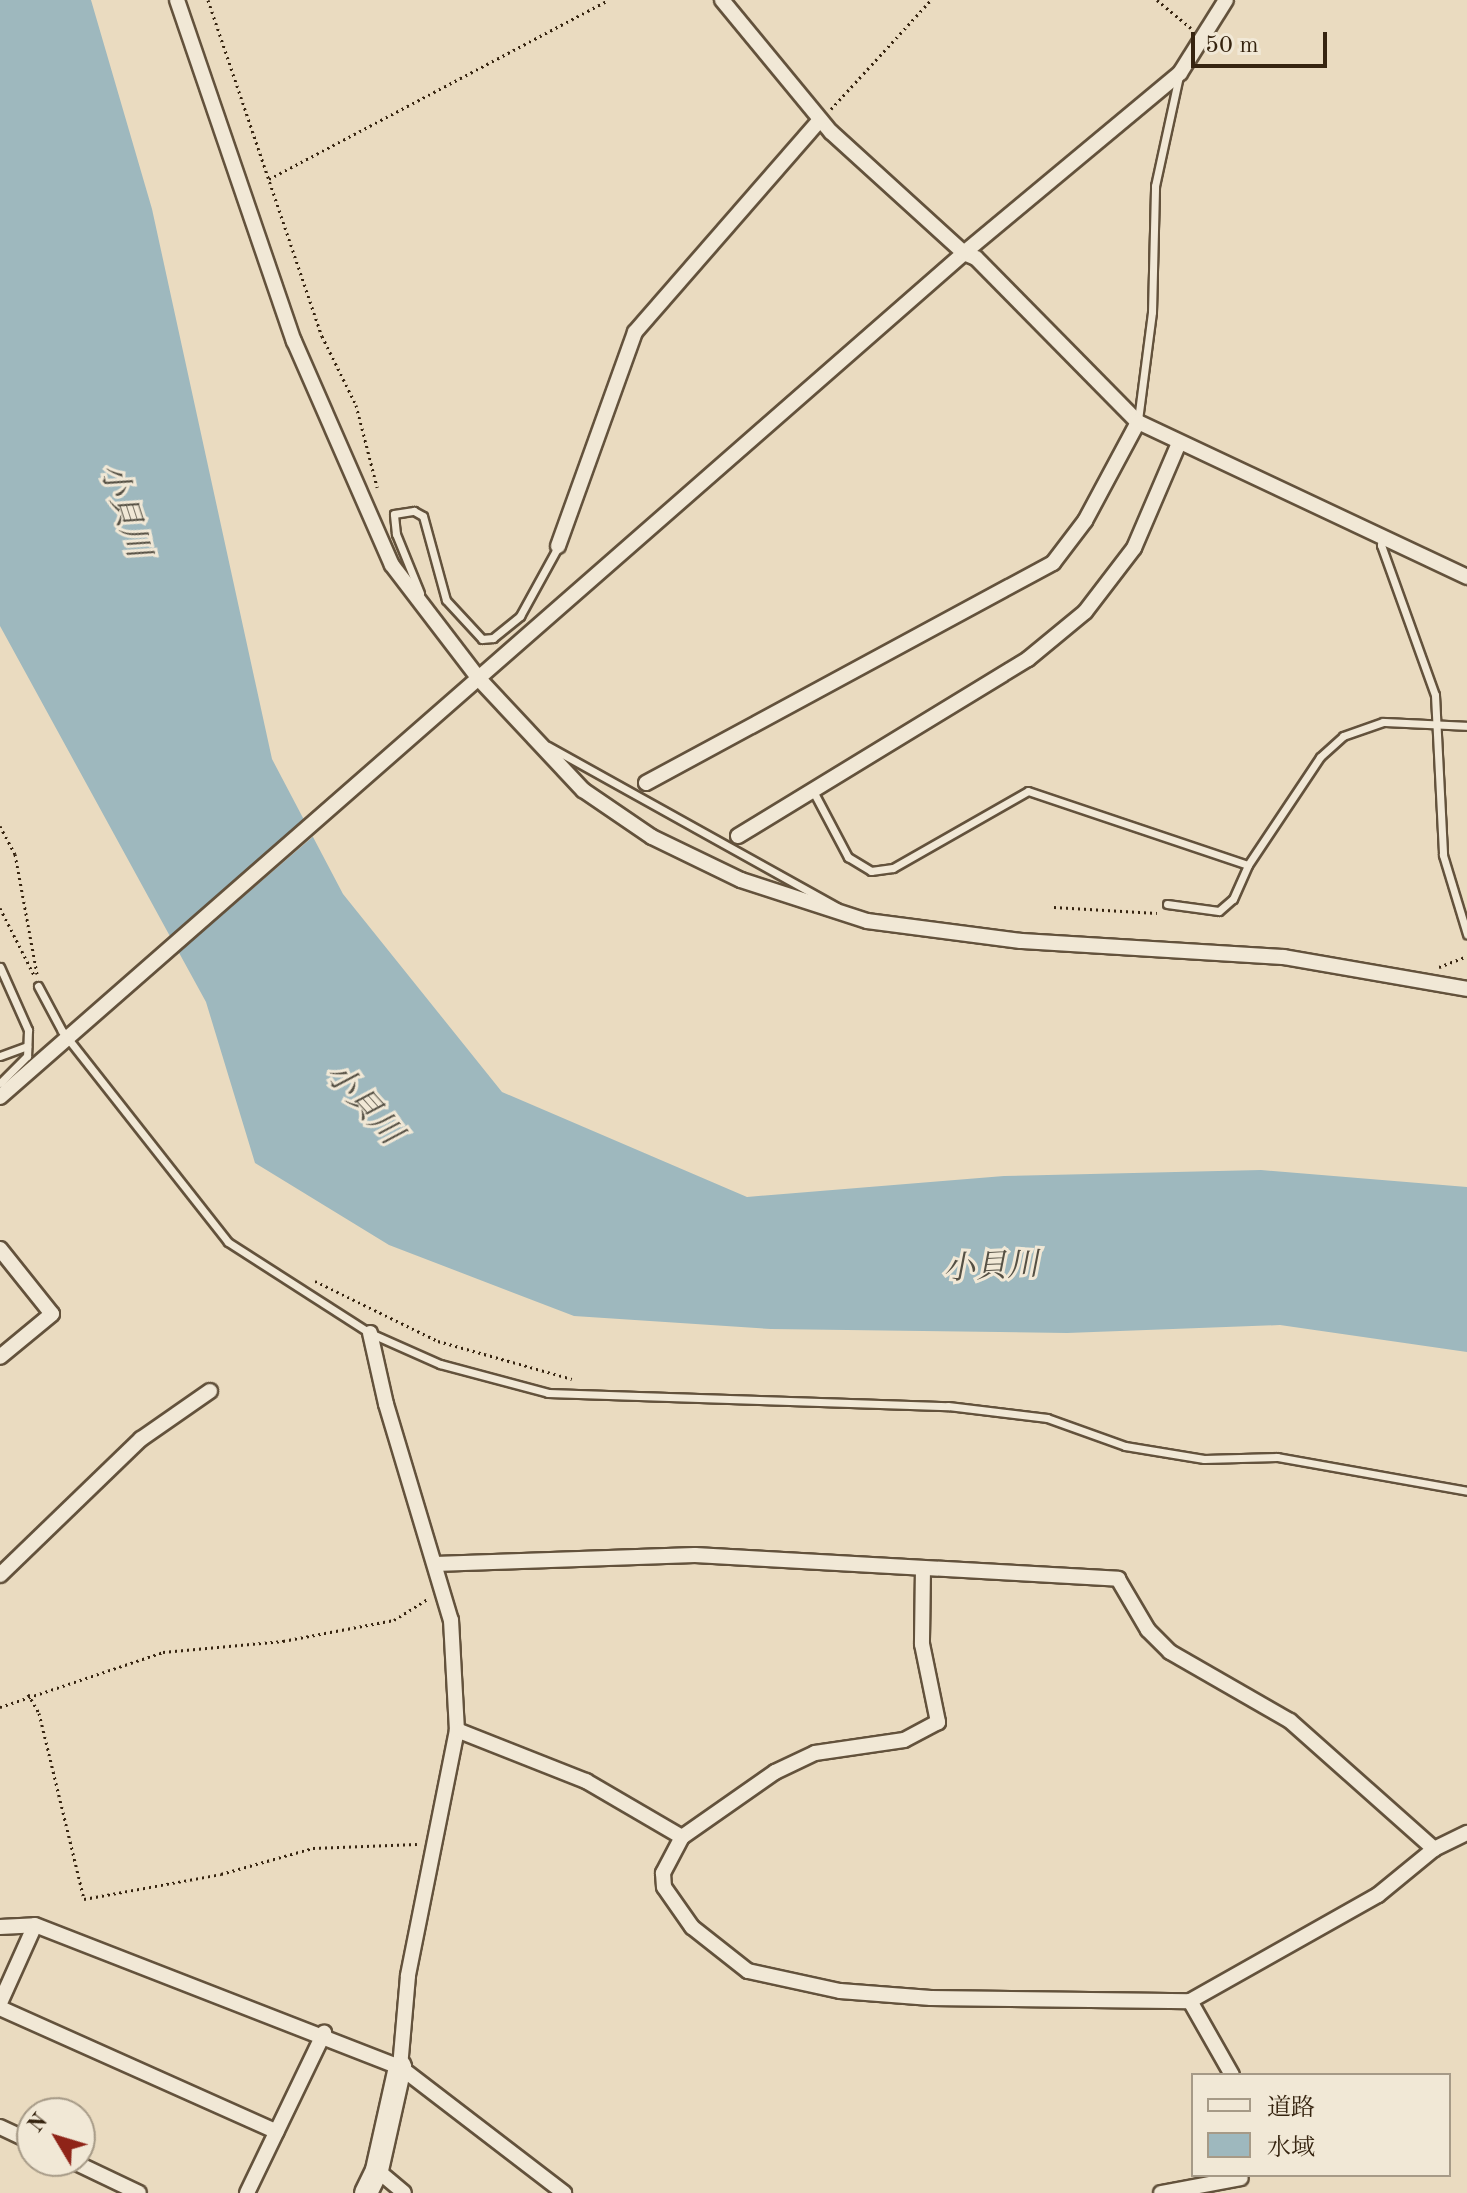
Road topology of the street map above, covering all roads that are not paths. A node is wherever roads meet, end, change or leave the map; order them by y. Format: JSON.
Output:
{"nodes":[{"id":1,"x":177,"y":0,"type":"edge"},
{"id":2,"x":722,"y":0,"type":"edge"},
{"id":3,"x":1226,"y":0,"type":"edge"},
{"id":4,"x":1180,"y":73,"type":"junction"},
{"id":5,"x":820,"y":120,"type":"junction"},
{"id":6,"x":964,"y":253,"type":"junction"},
{"id":7,"x":1138,"y":422,"type":"junction"},
{"id":8,"x":1179,"y":443,"type":"junction"},
{"id":9,"x":1382,"y":537,"type":"junction"},
{"id":10,"x":558,"y":546,"type":"joint"},
{"id":11,"x":1467,"y":577,"type":"edge"},
{"id":12,"x":429,"y":618,"type":"junction"},
{"id":13,"x":474,"y":685,"type":"junction"},
{"id":14,"x":1437,"y":725,"type":"junction"},
{"id":15,"x":1467,"y":726,"type":"edge"},
{"id":16,"x":528,"y":736,"type":"junction"},
{"id":17,"x":642,"y":788,"type":"junction"},
{"id":18,"x":813,"y":790,"type":"junction"},
{"id":19,"x":735,"y":840,"type":"junction"},
{"id":20,"x":1248,"y":865,"type":"junction"},
{"id":21,"x":1167,"y":904,"type":"road end"},
{"id":22,"x":849,"y":917,"type":"junction"},
{"id":23,"x":1467,"y":934,"type":"edge"},
{"id":24,"x":0,"y":967,"type":"edge"},
{"id":25,"x":38,"y":986,"type":"road end"},
{"id":26,"x":1467,"y":989,"type":"edge"},
{"id":27,"x":75,"y":1036,"type":"junction"},
{"id":28,"x":27,"y":1046,"type":"junction"},
{"id":29,"x":0,"y":1056,"type":"edge"},
{"id":30,"x":0,"y":1083,"type":"edge"},
{"id":31,"x":0,"y":1097,"type":"edge"},
{"id":32,"x":0,"y":1249,"type":"edge"},
{"id":33,"x":370,"y":1333,"type":"junction"},
{"id":34,"x":0,"y":1357,"type":"edge"},
{"id":35,"x":210,"y":1391,"type":"dead end"},
{"id":36,"x":1467,"y":1491,"type":"edge"},
{"id":37,"x":435,"y":1564,"type":"junction"},
{"id":38,"x":923,"y":1568,"type":"junction"},
{"id":39,"x":0,"y":1575,"type":"edge"},
{"id":40,"x":457,"y":1730,"type":"junction"},
{"id":41,"x":1467,"y":1833,"type":"edge"},
{"id":42,"x":682,"y":1837,"type":"junction"},
{"id":43,"x":1434,"y":1849,"type":"junction"},
{"id":44,"x":35,"y":1925,"type":"junction"},
{"id":45,"x":0,"y":1927,"type":"edge"},
{"id":46,"x":1190,"y":2001,"type":"junction"},
{"id":47,"x":0,"y":2006,"type":"edge"},
{"id":48,"x":324,"y":2033,"type":"junction"},
{"id":49,"x":400,"y":2067,"type":"junction"},
{"id":50,"x":1231,"y":2073,"type":"edge"},
{"id":51,"x":277,"y":2132,"type":"junction"},
{"id":52,"x":377,"y":2170,"type":"junction"},
{"id":53,"x":96,"y":2172,"type":"edge"},
{"id":54,"x":1242,"y":2182,"type":"edge"},
{"id":55,"x":139,"y":2193,"type":"edge"},
{"id":56,"x":247,"y":2193,"type":"edge"},
{"id":57,"x":366,"y":2193,"type":"edge"},
{"id":58,"x":404,"y":2193,"type":"edge"},
{"id":59,"x":564,"y":2193,"type":"edge"},
{"id":60,"x":1161,"y":2193,"type":"edge"}],
"edges":[{"from":1,"to":12,"type":"street"},
{"from":2,"to":5,"type":"street"},
{"from":3,"to":4,"type":"street"},
{"from":4,"to":6,"type":"street"},
{"from":4,"to":7,"type":"lane"},
{"from":5,"to":6,"type":"street"},
{"from":5,"to":10,"type":"street"},
{"from":6,"to":7,"type":"street"},
{"from":6,"to":13,"type":"street"},
{"from":7,"to":8,"type":"street"},
{"from":7,"to":17,"type":"street"},
{"from":8,"to":9,"type":"street"},
{"from":8,"to":18,"type":"street"},
{"from":9,"to":11,"type":"street"},
{"from":9,"to":14,"type":"lane"},
{"from":10,"to":12,"type":"lane"},
{"from":12,"to":13,"type":"street"},
{"from":13,"to":16,"type":"street"},
{"from":13,"to":27,"type":"street"},
{"from":14,"to":15,"type":"lane"},
{"from":14,"to":20,"type":"lane"},
{"from":14,"to":23,"type":"lane"},
{"from":16,"to":17,"type":"lane"},
{"from":16,"to":22,"type":"street"},
{"from":17,"to":19,"type":"lane"},
{"from":18,"to":19,"type":"street"},
{"from":18,"to":20,"type":"lane"},
{"from":19,"to":22,"type":"lane"},
{"from":20,"to":21,"type":"lane"},
{"from":22,"to":26,"type":"street"},
{"from":24,"to":28,"type":"lane"},
{"from":25,"to":27,"type":"lane"},
{"from":27,"to":31,"type":"street"},
{"from":27,"to":33,"type":"lane"},
{"from":28,"to":29,"type":"lane"},
{"from":28,"to":30,"type":"lane"},
{"from":32,"to":34,"type":"street"},
{"from":33,"to":36,"type":"lane"},
{"from":33,"to":37,"type":"street"},
{"from":35,"to":39,"type":"street"},
{"from":37,"to":38,"type":"street"},
{"from":37,"to":40,"type":"street"},
{"from":38,"to":42,"type":"street"},
{"from":38,"to":43,"type":"street"},
{"from":40,"to":42,"type":"street"},
{"from":40,"to":49,"type":"street"},
{"from":41,"to":43,"type":"street"},
{"from":42,"to":46,"type":"street"},
{"from":43,"to":46,"type":"street"},
{"from":44,"to":45,"type":"street"},
{"from":44,"to":47,"type":"street"},
{"from":44,"to":48,"type":"street"},
{"from":46,"to":50,"type":"street"},
{"from":47,"to":51,"type":"street"},
{"from":48,"to":49,"type":"street"},
{"from":48,"to":51,"type":"street"},
{"from":49,"to":52,"type":"street"},
{"from":49,"to":59,"type":"street"},
{"from":51,"to":56,"type":"street"},
{"from":52,"to":57,"type":"street"},
{"from":52,"to":58,"type":"street"},
{"from":53,"to":55,"type":"street"},
{"from":54,"to":60,"type":"street"}]}
